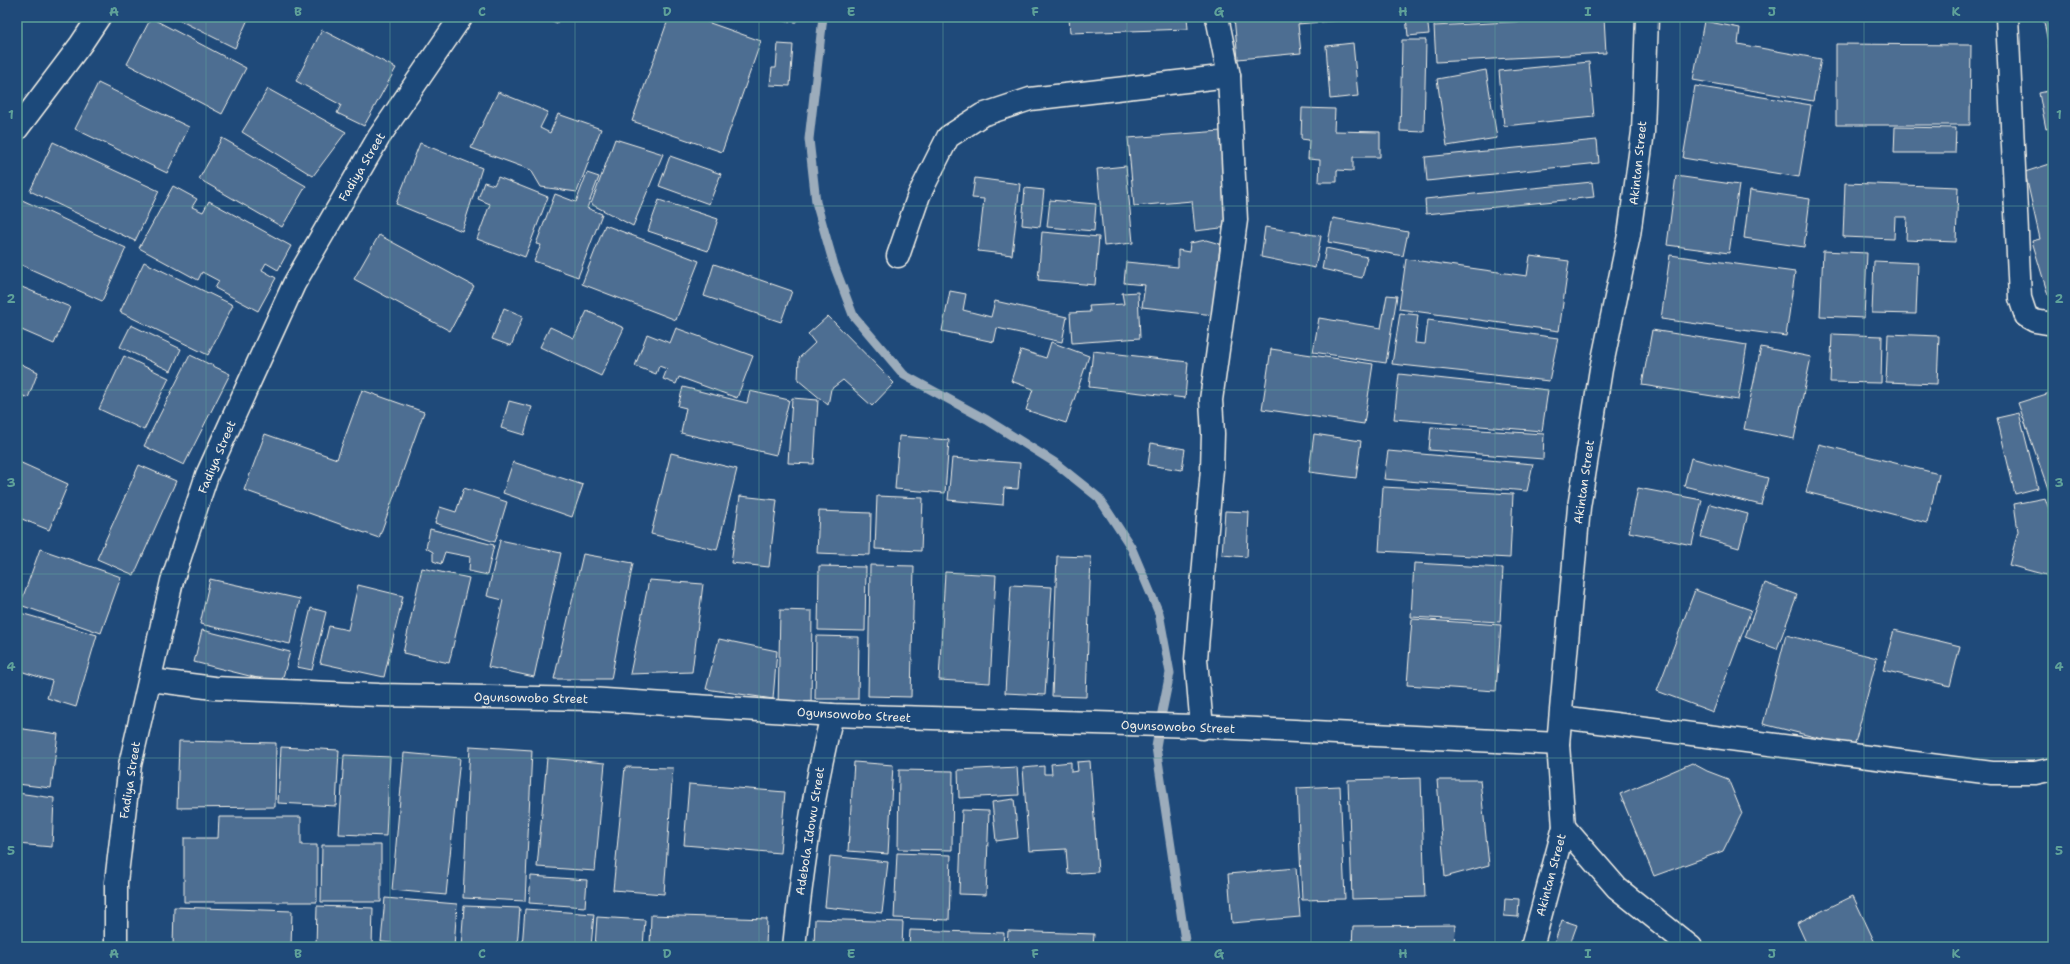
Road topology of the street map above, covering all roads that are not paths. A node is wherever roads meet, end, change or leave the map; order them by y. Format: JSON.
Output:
{"nodes":[{"id":1,"x":98,"y":17,"type":"edge"},
{"id":2,"x":460,"y":17,"type":"edge"},
{"id":3,"x":1217,"y":17,"type":"edge"},
{"id":4,"x":1647,"y":17,"type":"edge"},
{"id":5,"x":2007,"y":17,"type":"edge"},
{"id":6,"x":1229,"y":76,"type":"junction"},
{"id":7,"x":17,"y":129,"type":"edge"},
{"id":8,"x":898,"y":256,"type":"dead end"},
{"id":9,"x":2053,"y":324,"type":"edge"},
{"id":10,"x":151,"y":680,"type":"junction"},
{"id":11,"x":832,"y":715,"type":"junction"},
{"id":12,"x":1561,"y":717,"type":"junction"},
{"id":13,"x":1198,"y":727,"type":"junction"},
{"id":14,"x":1558,"y":744,"type":"junction"},
{"id":15,"x":2053,"y":769,"type":"edge"},
{"id":16,"x":1564,"y":826,"type":"junction"},
{"id":17,"x":116,"y":947,"type":"edge"},
{"id":18,"x":794,"y":947,"type":"edge"},
{"id":19,"x":1532,"y":947,"type":"edge"},
{"id":20,"x":1691,"y":947,"type":"edge"}],
"edges":[{"from":1,"to":7,"type":"street"},
{"from":2,"to":10,"type":"street","name":"Fadiya Street"},
{"from":3,"to":6,"type":"street"},
{"from":4,"to":12,"type":"street","name":"Akintan Street"},
{"from":5,"to":9,"type":"street"},
{"from":6,"to":8,"type":"street"},
{"from":6,"to":13,"type":"street"},
{"from":10,"to":11,"type":"street","name":"Ogunsowobo Street"},
{"from":10,"to":17,"type":"street","name":"Fadiya Street"},
{"from":11,"to":13,"type":"street","name":"Ogunsowobo Street"},
{"from":11,"to":18,"type":"street","name":"Adebola Idowu Street"},
{"from":12,"to":14,"type":"street","name":"Akintan Street"},
{"from":12,"to":15,"type":"street"},
{"from":13,"to":14,"type":"street","name":"Ogunsowobo Street"},
{"from":14,"to":16,"type":"street","name":"Akintan Street"},
{"from":16,"to":19,"type":"street","name":"Akintan Street"},
{"from":16,"to":20,"type":"street"}]}
